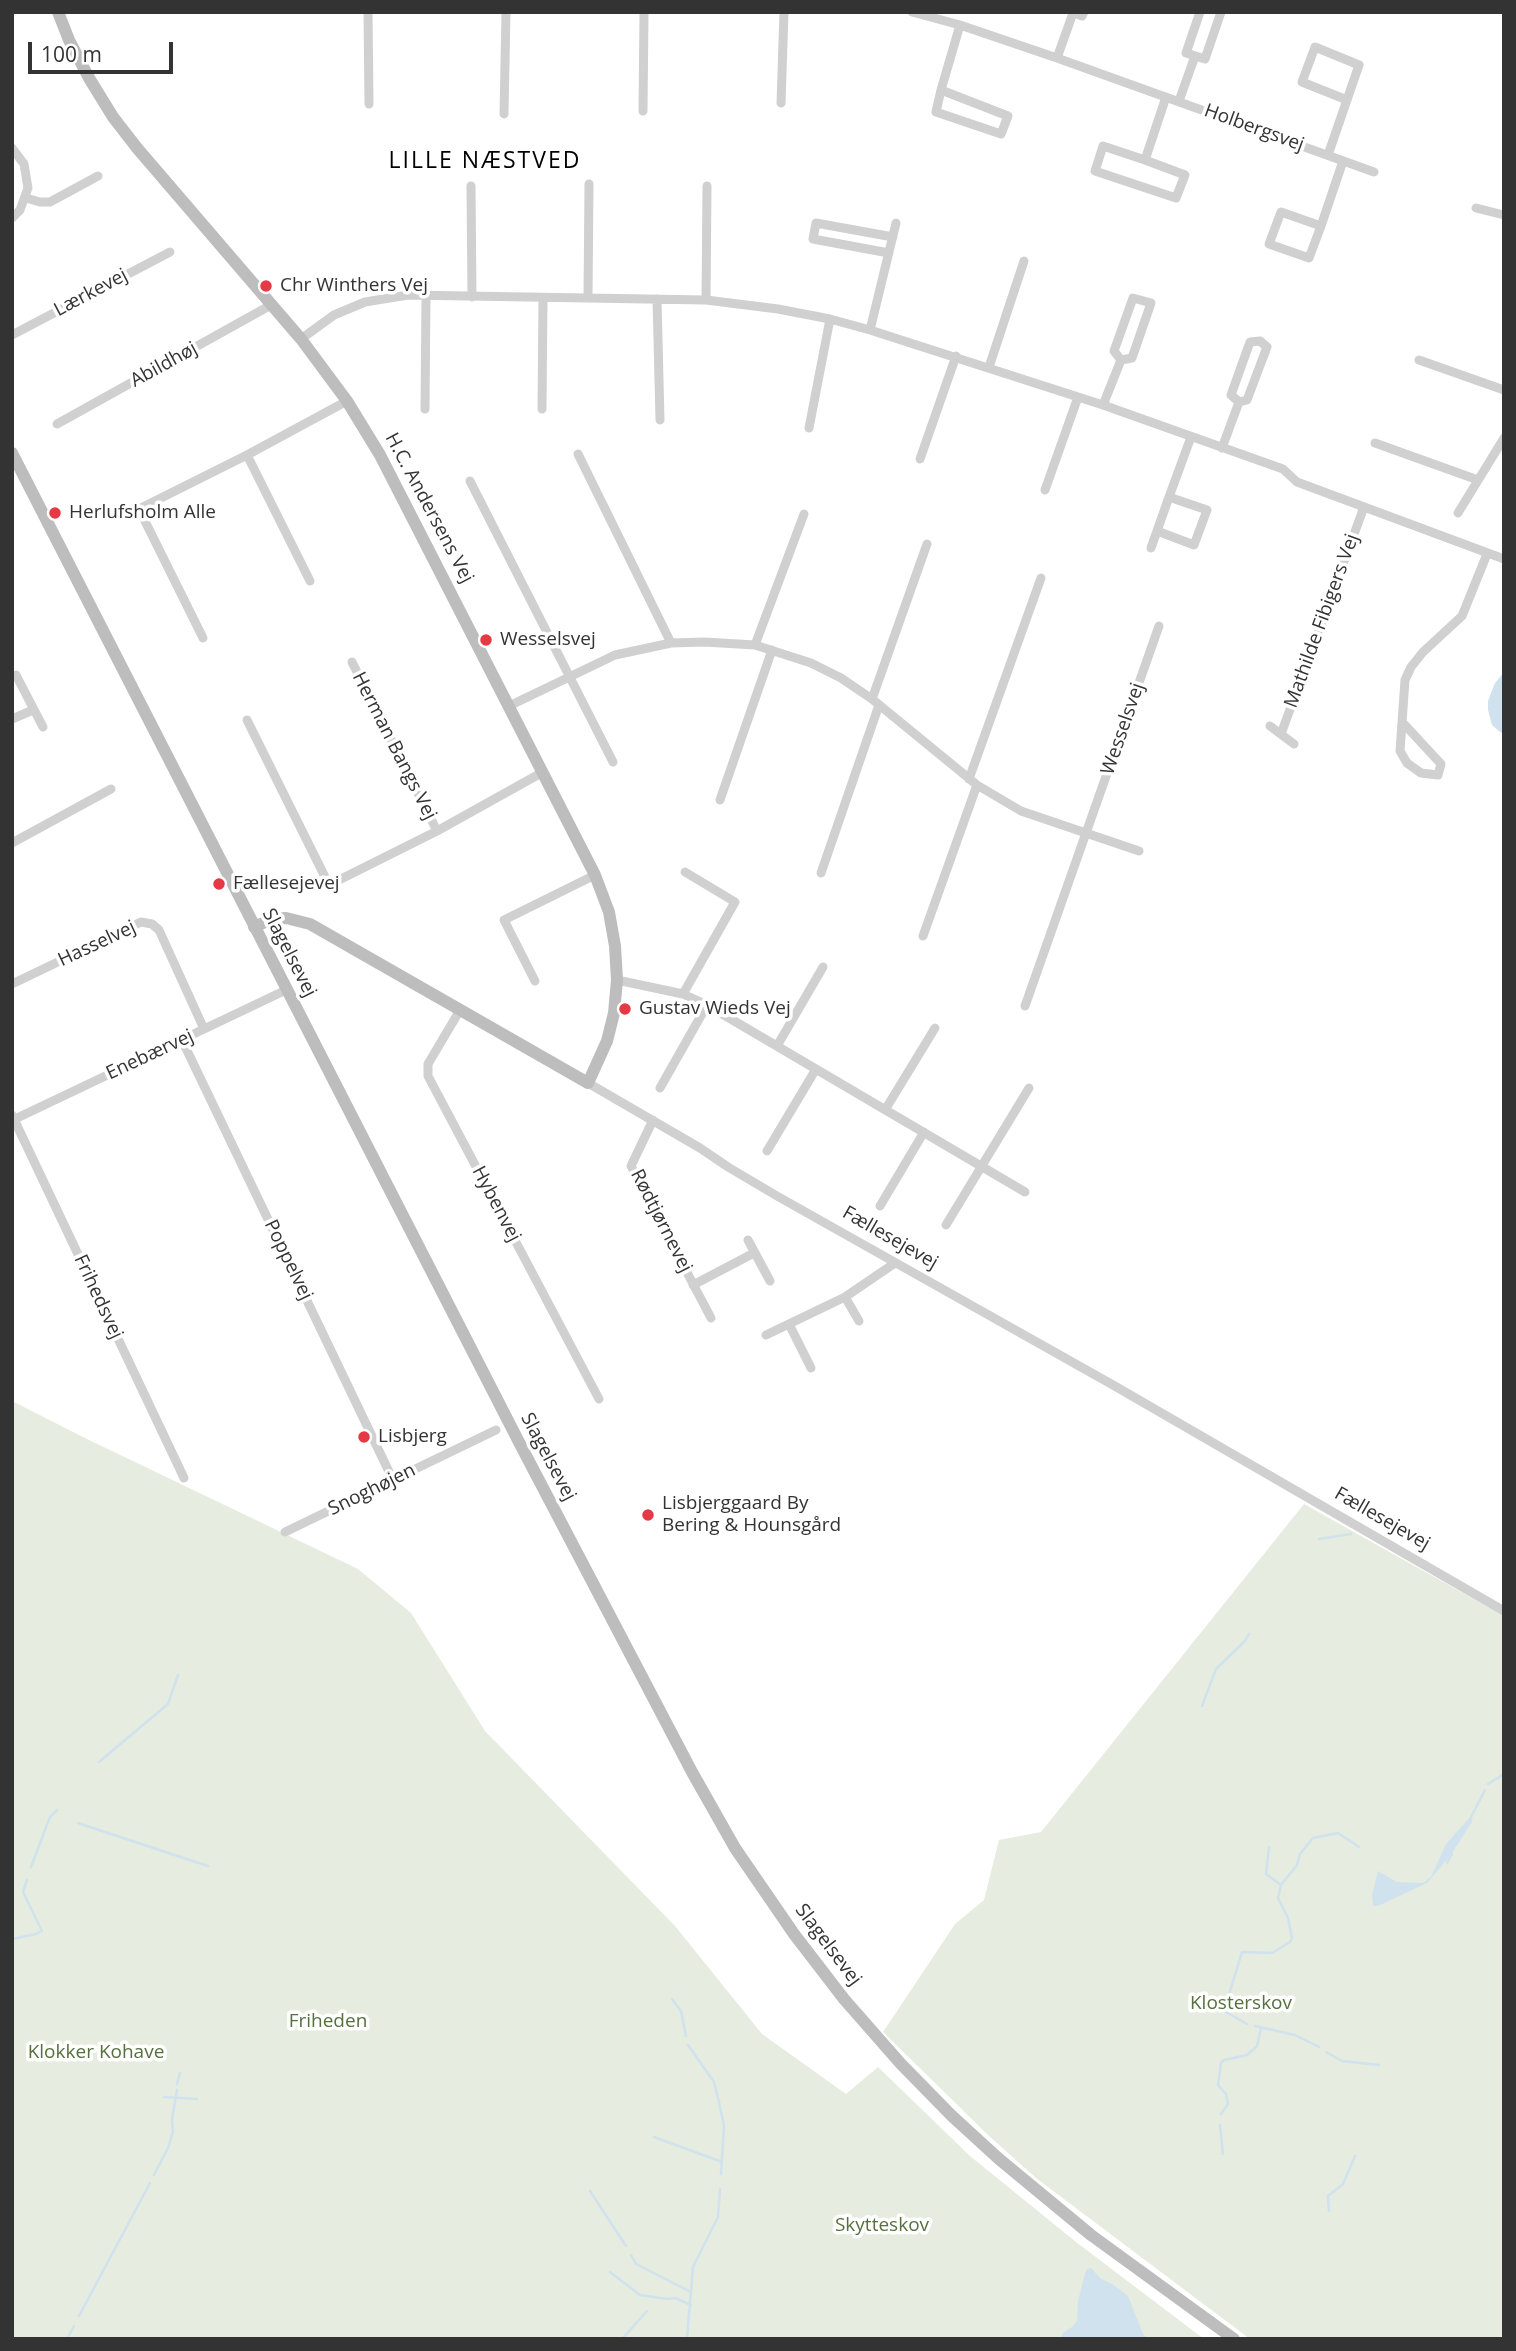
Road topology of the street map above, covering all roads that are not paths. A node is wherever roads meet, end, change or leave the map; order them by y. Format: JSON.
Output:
{"nodes":[{"id":1,"x":58,"y":12,"type":"edge"},
{"id":2,"x":369,"y":12,"type":"edge"},
{"id":3,"x":506,"y":12,"type":"edge"},
{"id":4,"x":644,"y":12,"type":"edge"},
{"id":5,"x":784,"y":12,"type":"edge"},
{"id":6,"x":912,"y":12,"type":"edge"},
{"id":7,"x":1072,"y":12,"type":"edge"},
{"id":8,"x":1084,"y":12,"type":"edge"},
{"id":9,"x":1200,"y":12,"type":"edge"},
{"id":10,"x":1221,"y":12,"type":"edge"},
{"id":11,"x":942,"y":16,"type":"edge"},
{"id":12,"x":960,"y":25,"type":"junction"},
{"id":13,"x":1195,"y":56,"type":"junction"},
{"id":14,"x":1057,"y":58,"type":"junction"},
{"id":15,"x":941,"y":90,"type":"junction"},
{"id":16,"x":1166,"y":97,"type":"junction"},
{"id":17,"x":1347,"y":100,"type":"junction"},
{"id":18,"x":1179,"y":101,"type":"junction"},
{"id":19,"x":781,"y":103,"type":"dead end"},
{"id":20,"x":369,"y":104,"type":"dead end"},
{"id":21,"x":643,"y":111,"type":"dead end"},
{"id":22,"x":504,"y":114,"type":"dead end"},
{"id":23,"x":12,"y":148,"type":"edge"},
{"id":24,"x":1328,"y":155,"type":"junction"},
{"id":25,"x":1145,"y":160,"type":"junction"},
{"id":26,"x":1343,"y":161,"type":"junction"},
{"id":27,"x":1374,"y":172,"type":"dead end"},
{"id":28,"x":98,"y":176,"type":"dead end"},
{"id":29,"x":589,"y":184,"type":"dead end"},
{"id":30,"x":471,"y":186,"type":"dead end"},
{"id":31,"x":707,"y":186,"type":"dead end"},
{"id":32,"x":26,"y":198,"type":"junction"},
{"id":33,"x":1476,"y":208,"type":"dead end"},
{"id":34,"x":1504,"y":215,"type":"edge"},
{"id":35,"x":12,"y":218,"type":"edge"},
{"id":36,"x":896,"y":223,"type":"dead end"},
{"id":37,"x":1321,"y":226,"type":"junction"},
{"id":38,"x":893,"y":237,"type":"junction"},
{"id":39,"x":170,"y":251,"type":"dead end"},
{"id":40,"x":888,"y":253,"type":"junction"},
{"id":41,"x":1024,"y":261,"type":"dead end"},
{"id":42,"x":426,"y":296,"type":"junction"},
{"id":43,"x":472,"y":296,"type":"junction"},
{"id":44,"x":543,"y":298,"type":"junction"},
{"id":45,"x":588,"y":298,"type":"junction"},
{"id":46,"x":657,"y":299,"type":"junction"},
{"id":47,"x":706,"y":300,"type":"junction"},
{"id":48,"x":271,"y":305,"type":"junction"},
{"id":49,"x":830,"y":319,"type":"junction"},
{"id":50,"x":870,"y":330,"type":"junction"},
{"id":51,"x":12,"y":335,"type":"edge"},
{"id":52,"x":301,"y":339,"type":"junction"},
{"id":53,"x":956,"y":356,"type":"junction"},
{"id":54,"x":1121,"y":360,"type":"junction"},
{"id":55,"x":1419,"y":360,"type":"dead end"},
{"id":56,"x":989,"y":367,"type":"junction"},
{"id":57,"x":1504,"y":390,"type":"edge"},
{"id":58,"x":1078,"y":397,"type":"junction"},
{"id":59,"x":347,"y":401,"type":"junction"},
{"id":60,"x":1239,"y":402,"type":"junction"},
{"id":61,"x":1103,"y":405,"type":"junction"},
{"id":62,"x":542,"y":409,"type":"dead end"},
{"id":63,"x":425,"y":410,"type":"dead end"},
{"id":64,"x":660,"y":420,"type":"dead end"},
{"id":65,"x":57,"y":424,"type":"dead end"},
{"id":66,"x":809,"y":428,"type":"dead end"},
{"id":67,"x":1191,"y":437,"type":"junction"},
{"id":68,"x":1504,"y":438,"type":"edge"},
{"id":69,"x":1376,"y":443,"type":"dead end"},
{"id":70,"x":1222,"y":448,"type":"junction"},
{"id":71,"x":12,"y":453,"type":"edge"},
{"id":72,"x":578,"y":454,"type":"dead end"},
{"id":73,"x":247,"y":455,"type":"junction"},
{"id":74,"x":920,"y":459,"type":"dead end"},
{"id":75,"x":1478,"y":480,"type":"junction"},
{"id":76,"x":470,"y":481,"type":"dead end"},
{"id":77,"x":1045,"y":489,"type":"dead end"},
{"id":78,"x":1169,"y":497,"type":"junction"},
{"id":79,"x":1364,"y":507,"type":"junction"},
{"id":80,"x":1458,"y":513,"type":"dead end"},
{"id":81,"x":804,"y":514,"type":"dead end"},
{"id":82,"x":1157,"y":531,"type":"junction"},
{"id":83,"x":927,"y":544,"type":"dead end"},
{"id":84,"x":1151,"y":548,"type":"dead end"},
{"id":85,"x":1487,"y":554,"type":"junction"},
{"id":86,"x":1504,"y":559,"type":"edge"},
{"id":87,"x":1041,"y":578,"type":"dead end"},
{"id":88,"x":310,"y":581,"type":"dead end"},
{"id":89,"x":1159,"y":626,"type":"dead end"},
{"id":90,"x":203,"y":638,"type":"dead end"},
{"id":91,"x":671,"y":643,"type":"junction"},
{"id":92,"x":755,"y":645,"type":"junction"},
{"id":93,"x":772,"y":650,"type":"junction"},
{"id":94,"x":352,"y":662,"type":"dead end"},
{"id":95,"x":16,"y":675,"type":"dead end"},
{"id":96,"x":569,"y":676,"type":"junction"},
{"id":97,"x":875,"y":702,"type":"junction"},
{"id":98,"x":509,"y":706,"type":"junction"},
{"id":99,"x":33,"y":710,"type":"junction"},
{"id":100,"x":12,"y":719,"type":"edge"},
{"id":101,"x":247,"y":720,"type":"dead end"},
{"id":102,"x":1404,"y":724,"type":"junction"},
{"id":103,"x":1270,"y":726,"type":"dead end"},
{"id":104,"x":43,"y":727,"type":"dead end"},
{"id":105,"x":1280,"y":734,"type":"junction"},
{"id":106,"x":1294,"y":744,"type":"dead end"},
{"id":107,"x":612,"y":762,"type":"dead end"},
{"id":108,"x":543,"y":772,"type":"junction"},
{"id":109,"x":973,"y":782,"type":"junction"},
{"id":110,"x":111,"y":789,"type":"dead end"},
{"id":111,"x":720,"y":800,"type":"dead end"},
{"id":112,"x":437,"y":831,"type":"junction"},
{"id":113,"x":1086,"y":833,"type":"junction"},
{"id":114,"x":13,"y":841,"type":"edge"},
{"id":115,"x":1139,"y":851,"type":"dead end"},
{"id":116,"x":685,"y":872,"type":"dead end"},
{"id":117,"x":821,"y":873,"type":"dead end"},
{"id":118,"x":595,"y":874,"type":"junction"},
{"id":119,"x":254,"y":927,"type":"junction"},
{"id":120,"x":923,"y":936,"type":"dead end"},
{"id":121,"x":823,"y":967,"type":"dead end"},
{"id":122,"x":535,"y":981,"type":"dead end"},
{"id":123,"x":617,"y":981,"type":"junction"},
{"id":124,"x":12,"y":985,"type":"edge"},
{"id":125,"x":286,"y":990,"type":"junction"},
{"id":126,"x":683,"y":994,"type":"junction"},
{"id":127,"x":707,"y":1005,"type":"junction"},
{"id":128,"x":1025,"y":1006,"type":"dead end"},
{"id":129,"x":460,"y":1010,"type":"junction"},
{"id":130,"x":935,"y":1028,"type":"dead end"},
{"id":131,"x":204,"y":1029,"type":"junction"},
{"id":132,"x":182,"y":1040,"type":"junction"},
{"id":133,"x":777,"y":1046,"type":"junction"},
{"id":134,"x":816,"y":1069,"type":"junction"},
{"id":135,"x":588,"y":1083,"type":"junction"},
{"id":136,"x":660,"y":1087,"type":"dead end"},
{"id":137,"x":1029,"y":1088,"type":"dead end"},
{"id":138,"x":885,"y":1110,"type":"junction"},
{"id":139,"x":13,"y":1117,"type":"edge"},
{"id":140,"x":653,"y":1121,"type":"junction"},
{"id":141,"x":924,"y":1132,"type":"junction"},
{"id":142,"x":767,"y":1151,"type":"dead end"},
{"id":143,"x":981,"y":1166,"type":"junction"},
{"id":144,"x":1025,"y":1192,"type":"dead end"},
{"id":145,"x":880,"y":1206,"type":"dead end"},
{"id":146,"x":946,"y":1225,"type":"dead end"},
{"id":147,"x":748,"y":1240,"type":"dead end"},
{"id":148,"x":754,"y":1253,"type":"junction"},
{"id":149,"x":895,"y":1263,"type":"junction"},
{"id":150,"x":770,"y":1281,"type":"dead end"},
{"id":151,"x":693,"y":1285,"type":"junction"},
{"id":152,"x":845,"y":1297,"type":"junction"},
{"id":153,"x":710,"y":1318,"type":"dead end"},
{"id":154,"x":859,"y":1321,"type":"dead end"},
{"id":155,"x":789,"y":1324,"type":"junction"},
{"id":156,"x":766,"y":1335,"type":"dead end"},
{"id":157,"x":811,"y":1368,"type":"dead end"},
{"id":158,"x":599,"y":1399,"type":"dead end"},
{"id":159,"x":496,"y":1430,"type":"dead end"},
{"id":160,"x":184,"y":1478,"type":"dead end"},
{"id":161,"x":393,"y":1480,"type":"junction"},
{"id":162,"x":285,"y":1532,"type":"dead end"},
{"id":163,"x":1504,"y":1611,"type":"edge"},
{"id":164,"x":1234,"y":2339,"type":"edge"}],
"edges":[{"from":1,"to":48,"type":"street","name":"H.C. Andersens Vej"},
{"from":2,"to":20,"type":"street"},
{"from":3,"to":22,"type":"street"},
{"from":4,"to":21,"type":"street"},
{"from":5,"to":19,"type":"street"},
{"from":6,"to":11,"type":"street","name":"Holbergsvej"},
{"from":7,"to":8,"type":"street"},
{"from":7,"to":14,"type":"street"},
{"from":9,"to":13,"type":"street","name":"Holbergsvej"},
{"from":10,"to":13,"type":"street","name":"Holbergsvej"},
{"from":11,"to":12,"type":"street","name":"Holbergsvej"},
{"from":12,"to":14,"type":"street","name":"Holbergsvej"},
{"from":12,"to":15,"type":"street"},
{"from":13,"to":18,"type":"street","name":"Holbergsvej"},
{"from":14,"to":16,"type":"street","name":"Holbergsvej"},
{"from":15,"to":15,"type":"street"},
{"from":16,"to":18,"type":"street","name":"Holbergsvej"},
{"from":16,"to":25,"type":"street"},
{"from":17,"to":17,"type":"street","name":"Holbergsvej"},
{"from":17,"to":24,"type":"street","name":"Holbergsvej"},
{"from":18,"to":24,"type":"street","name":"Holbergsvej"},
{"from":23,"to":32,"type":"street"},
{"from":24,"to":26,"type":"street","name":"Holbergsvej"},
{"from":25,"to":25,"type":"street"},
{"from":26,"to":27,"type":"street","name":"Holbergsvej"},
{"from":26,"to":37,"type":"street"},
{"from":28,"to":32,"type":"street"},
{"from":29,"to":45,"type":"street"},
{"from":30,"to":43,"type":"street"},
{"from":31,"to":47,"type":"street"},
{"from":32,"to":35,"type":"street"},
{"from":33,"to":34,"type":"street"},
{"from":36,"to":38,"type":"street"},
{"from":37,"to":37,"type":"street"},
{"from":38,"to":40,"type":"street"},
{"from":38,"to":40,"type":"street"},
{"from":39,"to":51,"type":"street","name":"Lærkevej"},
{"from":40,"to":50,"type":"street"},
{"from":41,"to":56,"type":"street"},
{"from":42,"to":43,"type":"street"},
{"from":42,"to":52,"type":"street"},
{"from":42,"to":63,"type":"street"},
{"from":43,"to":44,"type":"street"},
{"from":44,"to":45,"type":"street"},
{"from":44,"to":62,"type":"street"},
{"from":45,"to":46,"type":"street"},
{"from":46,"to":47,"type":"street"},
{"from":46,"to":64,"type":"street"},
{"from":47,"to":49,"type":"street"},
{"from":48,"to":52,"type":"street","name":"H.C. Andersens Vej"},
{"from":48,"to":65,"type":"street","name":"Abildhøj"},
{"from":49,"to":50,"type":"street"},
{"from":49,"to":66,"type":"street"},
{"from":50,"to":53,"type":"street"},
{"from":52,"to":59,"type":"street","name":"H.C. Andersens Vej"},
{"from":53,"to":56,"type":"street"},
{"from":53,"to":74,"type":"street"},
{"from":54,"to":54,"type":"street"},
{"from":54,"to":61,"type":"street"},
{"from":55,"to":57,"type":"street"},
{"from":56,"to":58,"type":"street"},
{"from":58,"to":61,"type":"street"},
{"from":58,"to":77,"type":"street"},
{"from":59,"to":73,"type":"street"},
{"from":59,"to":98,"type":"street","name":"H.C. Andersens Vej"},
{"from":60,"to":60,"type":"street"},
{"from":60,"to":70,"type":"street"},
{"from":61,"to":67,"type":"street"},
{"from":67,"to":70,"type":"street"},
{"from":67,"to":78,"type":"street"},
{"from":68,"to":75,"type":"street"},
{"from":69,"to":75,"type":"street"},
{"from":70,"to":79,"type":"street"},
{"from":71,"to":119,"type":"street","name":"Slagelsevej"},
{"from":72,"to":91,"type":"street"},
{"from":73,"to":88,"type":"street"},
{"from":73,"to":90,"type":"street"},
{"from":75,"to":80,"type":"street"},
{"from":76,"to":96,"type":"street"},
{"from":78,"to":82,"type":"street"},
{"from":78,"to":82,"type":"street"},
{"from":79,"to":85,"type":"street"},
{"from":79,"to":105,"type":"street","name":"Mathilde Fibigers Vej"},
{"from":81,"to":92,"type":"street"},
{"from":82,"to":84,"type":"street"},
{"from":83,"to":97,"type":"street"},
{"from":85,"to":86,"type":"street"},
{"from":85,"to":102,"type":"street"},
{"from":87,"to":109,"type":"street"},
{"from":89,"to":113,"type":"street","name":"Wesselsvej"},
{"from":91,"to":92,"type":"street"},
{"from":91,"to":96,"type":"street"},
{"from":92,"to":93,"type":"street"},
{"from":93,"to":97,"type":"street"},
{"from":93,"to":111,"type":"street"},
{"from":94,"to":112,"type":"street","name":"Herman Bangs Vej"},
{"from":95,"to":99,"type":"street"},
{"from":96,"to":98,"type":"street"},
{"from":96,"to":107,"type":"street"},
{"from":97,"to":109,"type":"street"},
{"from":97,"to":117,"type":"street"},
{"from":98,"to":108,"type":"street","name":"H.C. Andersens Vej"},
{"from":99,"to":100,"type":"street"},
{"from":99,"to":104,"type":"street"},
{"from":101,"to":112,"type":"street","name":"Herman Bangs Vej"},
{"from":102,"to":102,"type":"street"},
{"from":103,"to":105,"type":"street","name":"Mathilde Fibigers Vej"},
{"from":105,"to":106,"type":"street","name":"Mathilde Fibigers Vej"},
{"from":108,"to":112,"type":"street","name":"Herman Bangs Vej"},
{"from":108,"to":118,"type":"street","name":"H.C. Andersens Vej"},
{"from":109,"to":113,"type":"street"},
{"from":109,"to":120,"type":"street"},
{"from":110,"to":114,"type":"street"},
{"from":113,"to":115,"type":"street"},
{"from":113,"to":128,"type":"street","name":"Wesselsvej"},
{"from":116,"to":126,"type":"street"},
{"from":118,"to":122,"type":"street"},
{"from":118,"to":123,"type":"street","name":"H.C. Andersens Vej"},
{"from":119,"to":125,"type":"street","name":"Slagelsevej"},
{"from":119,"to":129,"type":"street","name":"Fællesejevej"},
{"from":121,"to":133,"type":"street"},
{"from":123,"to":126,"type":"street"},
{"from":123,"to":135,"type":"street","name":"H.C. Andersens Vej"},
{"from":124,"to":131,"type":"street","name":"Hasselvej"},
{"from":125,"to":131,"type":"street","name":"Enebærvej"},
{"from":125,"to":164,"type":"street","name":"Slagelsevej"},
{"from":126,"to":127,"type":"street"},
{"from":127,"to":133,"type":"street"},
{"from":127,"to":136,"type":"street"},
{"from":129,"to":135,"type":"street","name":"Fællesejevej"},
{"from":129,"to":158,"type":"street","name":"Hybenvej"},
{"from":130,"to":138,"type":"street"},
{"from":131,"to":132,"type":"street","name":"Enebærvej"},
{"from":132,"to":139,"type":"street","name":"Enebærvej"},
{"from":132,"to":161,"type":"street","name":"Poppelvej"},
{"from":133,"to":134,"type":"street"},
{"from":134,"to":138,"type":"street"},
{"from":134,"to":142,"type":"street"},
{"from":135,"to":140,"type":"street","name":"Fællesejevej"},
{"from":137,"to":143,"type":"street"},
{"from":138,"to":141,"type":"street"},
{"from":139,"to":160,"type":"street","name":"Frihedsvej"},
{"from":140,"to":149,"type":"street","name":"Fællesejevej"},
{"from":140,"to":151,"type":"street","name":"Rødtjørnevej"},
{"from":141,"to":143,"type":"street"},
{"from":141,"to":145,"type":"street"},
{"from":143,"to":144,"type":"street"},
{"from":143,"to":146,"type":"street"},
{"from":147,"to":148,"type":"street"},
{"from":148,"to":150,"type":"street"},
{"from":148,"to":151,"type":"street","name":"Rødtjørnevej"},
{"from":149,"to":152,"type":"street"},
{"from":149,"to":163,"type":"street","name":"Fællesejevej"},
{"from":151,"to":153,"type":"street","name":"Rødtjørnevej"},
{"from":152,"to":154,"type":"street"},
{"from":152,"to":155,"type":"street"},
{"from":155,"to":156,"type":"street"},
{"from":155,"to":157,"type":"street"},
{"from":159,"to":161,"type":"street","name":"Snoghøjen"},
{"from":161,"to":162,"type":"street","name":"Snoghøjen"}]}
